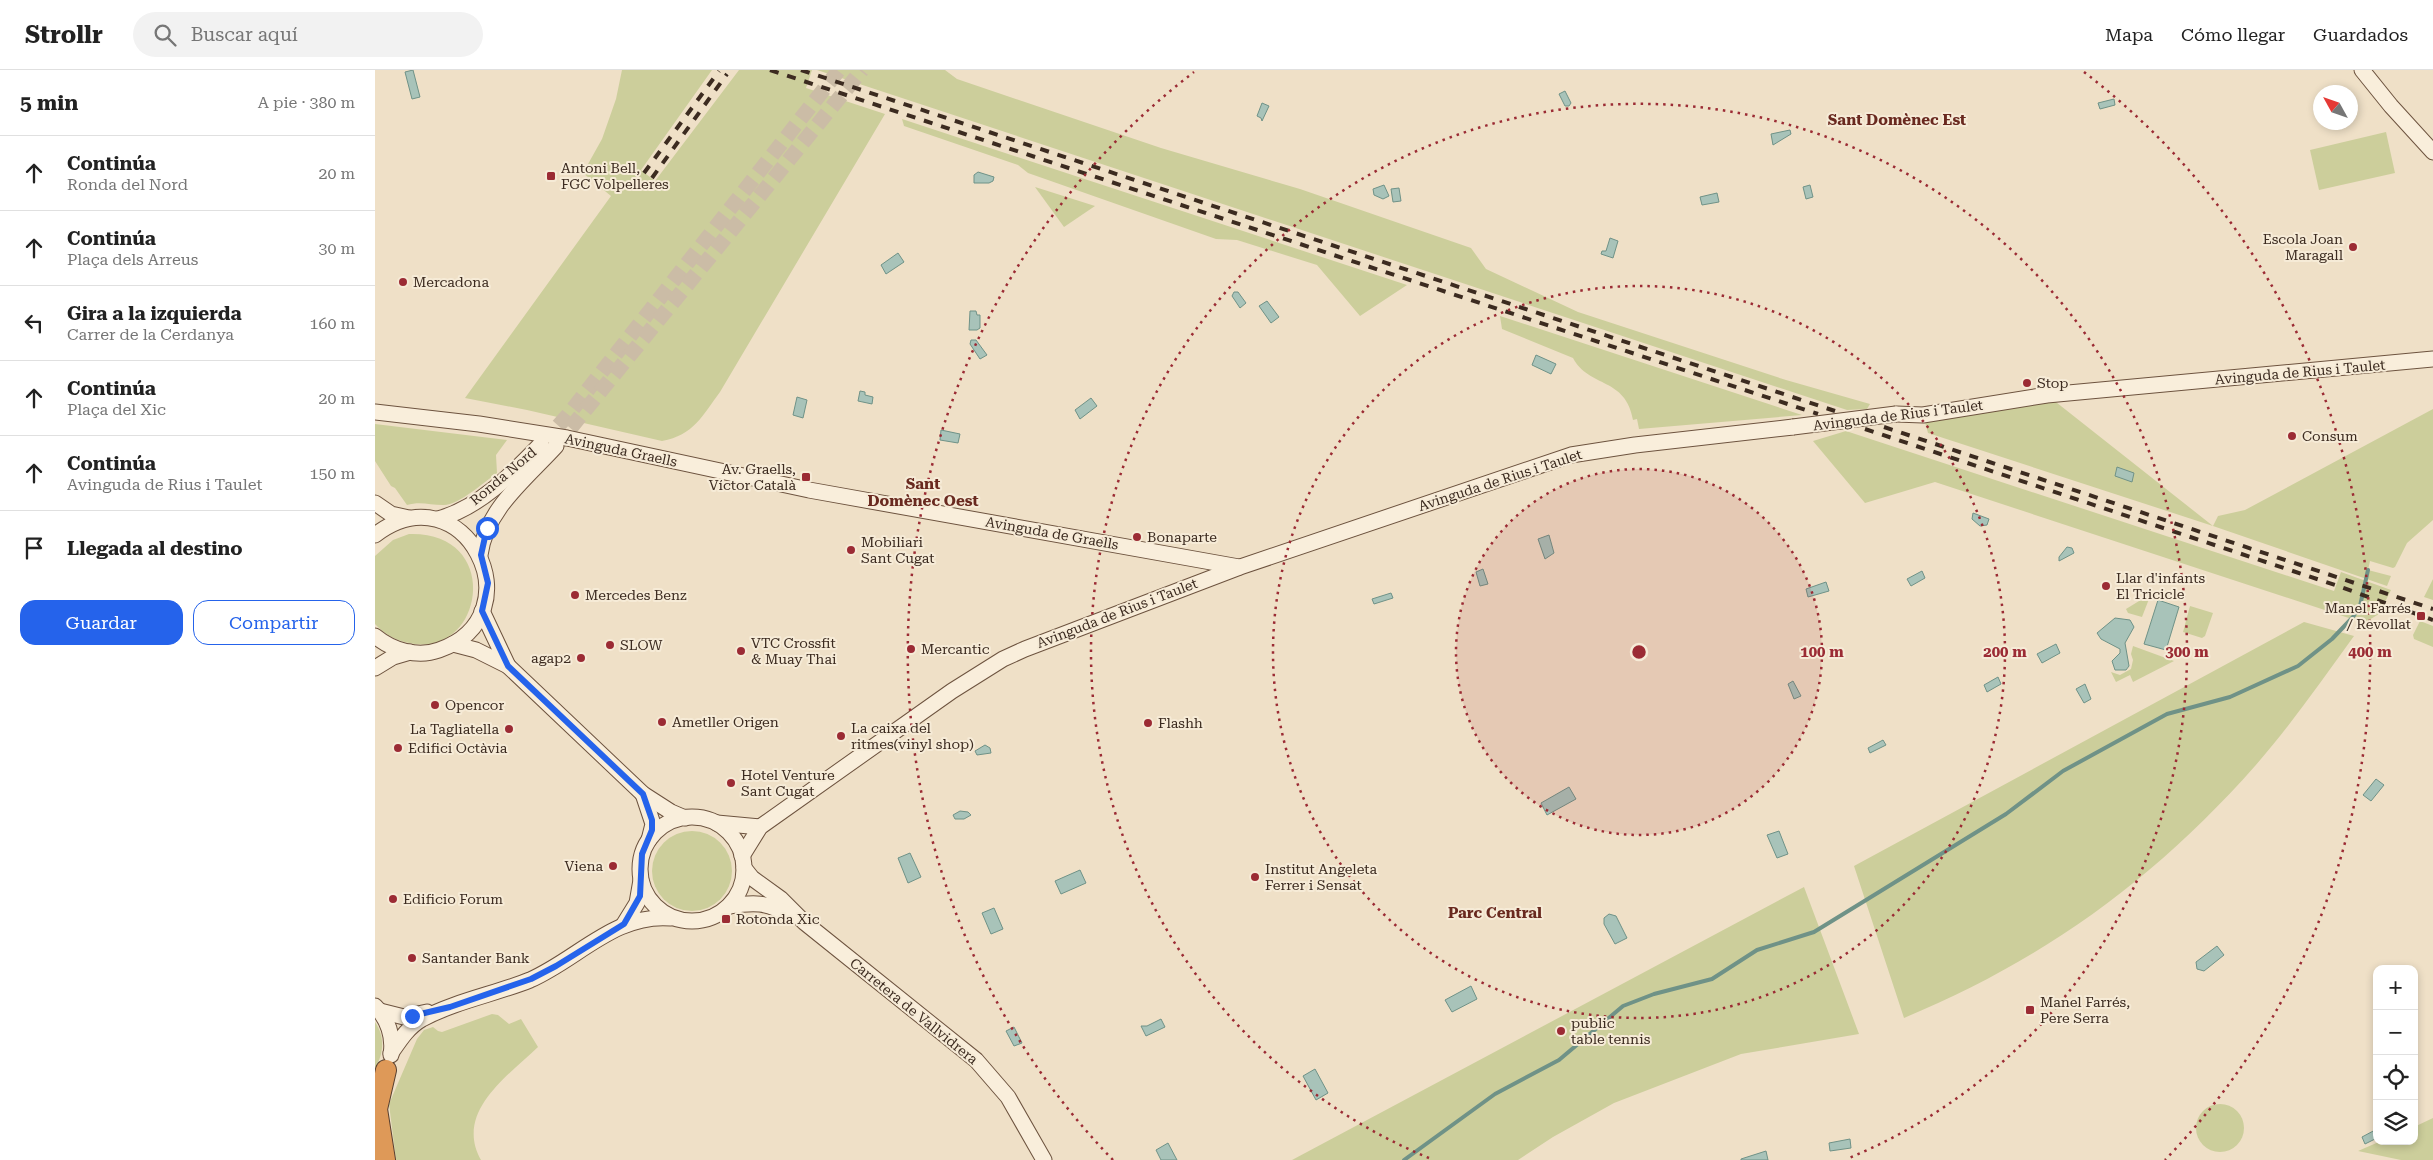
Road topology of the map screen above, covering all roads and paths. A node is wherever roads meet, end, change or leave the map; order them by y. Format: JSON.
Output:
{"nodes":[{"id":1,"x":2362,"y":70,"type":"edge"},
{"id":2,"x":2433,"y":152,"type":"edge"},
{"id":3,"x":2433,"y":359,"type":"edge"},
{"id":4,"x":375,"y":412,"type":"edge"},
{"id":5,"x":864,"y":500,"type":"joint"},
{"id":6,"x":375,"y":503,"type":"edge"},
{"id":7,"x":409,"y":518,"type":"junction"},
{"id":8,"x":437,"y":519,"type":"junction"},
{"id":9,"x":375,"y":534,"type":"edge"},
{"id":10,"x":481,"y":555,"type":"junction"},
{"id":11,"x":1240,"y":567,"type":"junction"},
{"id":12,"x":482,"y":611,"type":"junction"},
{"id":13,"x":375,"y":636,"type":"edge"},
{"id":14,"x":453,"y":644,"type":"junction"},
{"id":15,"x":410,"y":652,"type":"junction"},
{"id":16,"x":508,"y":666,"type":"junction"},
{"id":17,"x":375,"y":668,"type":"edge"},
{"id":18,"x":643,"y":794,"type":"junction"},
{"id":19,"x":685,"y":818,"type":"junction"},
{"id":20,"x":717,"y":823,"type":"junction"},
{"id":21,"x":760,"y":827,"type":"junction"},
{"id":22,"x":649,"y":840,"type":"junction"},
{"id":23,"x":743,"y":862,"type":"junction"},
{"id":24,"x":641,"y":878,"type":"junction"},
{"id":25,"x":729,"y":906,"type":"junction"},
{"id":26,"x":673,"y":918,"type":"junction"},
{"id":27,"x":804,"y":922,"type":"junction"},
{"id":28,"x":624,"y":924,"type":"junction"},
{"id":29,"x":450,"y":1007,"type":"junction"},
{"id":30,"x":378,"y":1009,"type":"edge"},
{"id":31,"x":384,"y":1069,"type":"edge"},
{"id":32,"x":385,"y":1160,"type":"edge"},
{"id":33,"x":1044,"y":1160,"type":"edge"}],
"edges":[{"from":1,"to":2,"type":"street"},
{"from":3,"to":11,"type":"street","name":"Avinguda de Rius i Taulet","bridge":true},
{"from":4,"to":5,"type":"street","name":"Avinguda Graells"},
{"from":5,"to":11,"type":"street","name":"Avinguda de Graells"},
{"from":6,"to":7,"type":"street"},
{"from":7,"to":8,"type":"street"},
{"from":7,"to":9,"type":"street"},
{"from":8,"to":10,"type":"street"},
{"from":8,"to":10,"type":"street","name":"Ronda Nord"},
{"from":10,"to":12,"type":"street"},
{"from":11,"to":21,"type":"street","name":"Avinguda de Rius i Taulet"},
{"from":12,"to":14,"type":"street"},
{"from":12,"to":16,"type":"street"},
{"from":13,"to":15,"type":"street"},
{"from":14,"to":15,"type":"street"},
{"from":14,"to":16,"type":"street"},
{"from":15,"to":17,"type":"street"},
{"from":16,"to":18,"type":"street"},
{"from":18,"to":19,"type":"street"},
{"from":18,"to":22,"type":"street"},
{"from":19,"to":20,"type":"street"},
{"from":19,"to":22,"type":"street"},
{"from":20,"to":21,"type":"street"},
{"from":20,"to":23,"type":"street"},
{"from":21,"to":23,"type":"street","name":"Avinguda de Rius i Taulet"},
{"from":22,"to":24,"type":"street"},
{"from":23,"to":25,"type":"street"},
{"from":23,"to":27,"type":"street","name":"Carretera de Vallvidrera"},
{"from":24,"to":26,"type":"street"},
{"from":24,"to":28,"type":"street"},
{"from":25,"to":26,"type":"street"},
{"from":25,"to":27,"type":"street","name":"Carretera de Vallvidrera"},
{"from":26,"to":28,"type":"street"},
{"from":27,"to":33,"type":"street","name":"Carretera de Vallvidrera"},
{"from":28,"to":29,"type":"street"},
{"from":29,"to":30,"type":"street"},
{"from":29,"to":31,"type":"street"},
{"from":30,"to":31,"type":"street"},
{"from":31,"to":32,"type":"highway"}]}
